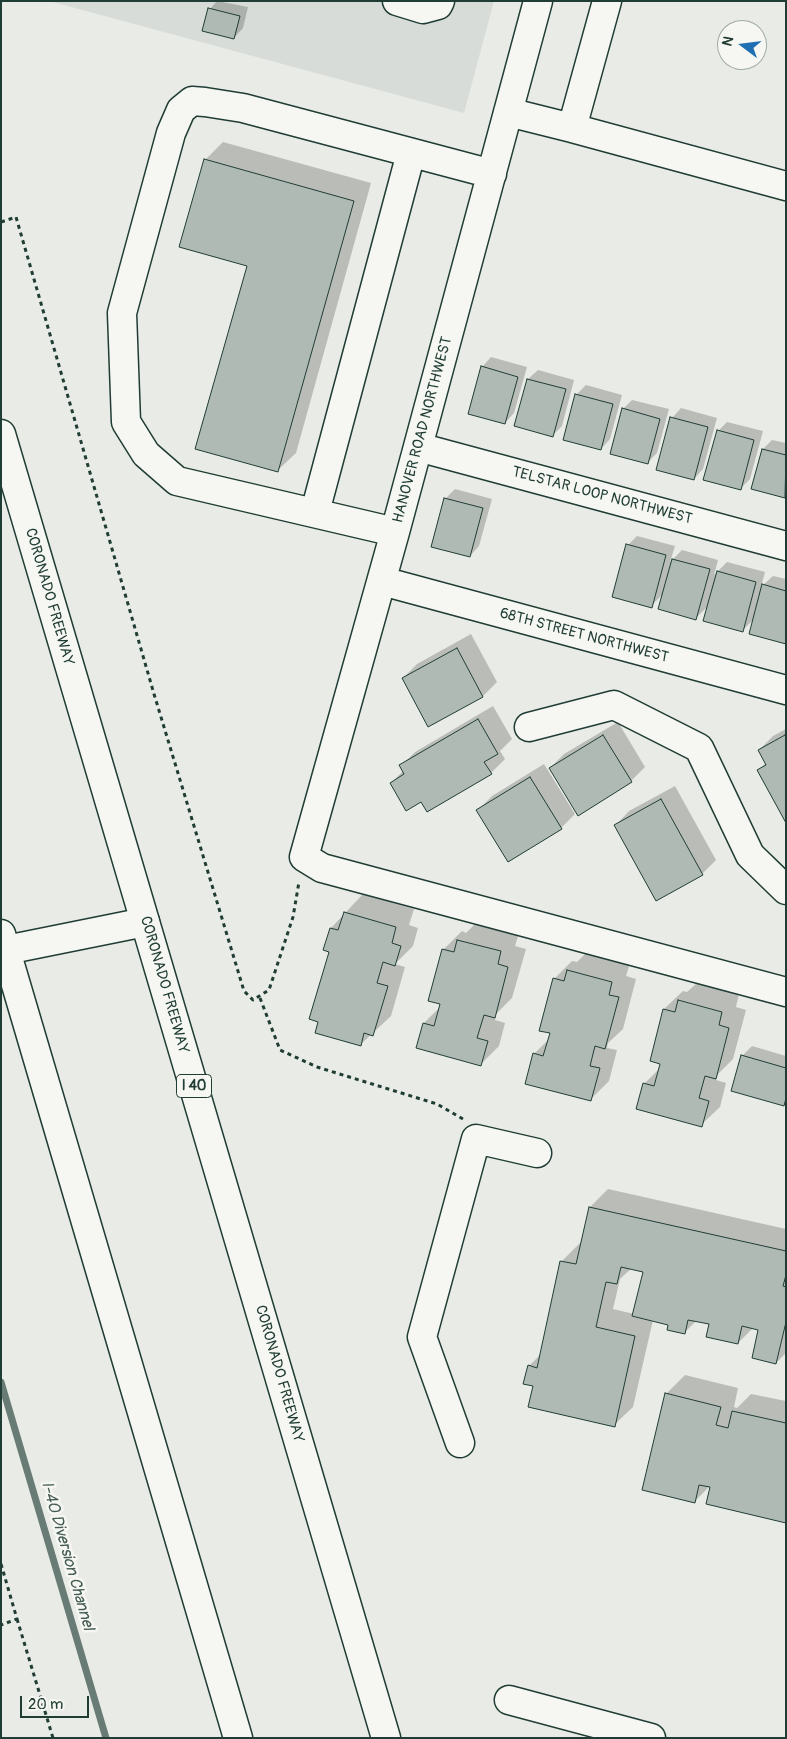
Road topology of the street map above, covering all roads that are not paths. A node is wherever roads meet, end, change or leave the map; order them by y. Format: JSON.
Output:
{"nodes":[{"id":1,"x":397,"y":1,"type":"edge"},
{"id":2,"x":440,"y":1,"type":"edge"},
{"id":3,"x":538,"y":1,"type":"edge"},
{"id":4,"x":608,"y":1,"type":"edge"},
{"id":5,"x":508,"y":112,"type":"junction"},
{"id":6,"x":572,"y":128,"type":"junction"},
{"id":7,"x":411,"y":153,"type":"junction"},
{"id":8,"x":492,"y":174,"type":"junction"},
{"id":9,"x":786,"y":186,"type":"edge"},
{"id":10,"x":1,"y":434,"type":"edge"},
{"id":11,"x":418,"y":447,"type":"junction"},
{"id":12,"x":315,"y":512,"type":"junction"},
{"id":13,"x":395,"y":532,"type":"junction"},
{"id":14,"x":786,"y":546,"type":"edge"},
{"id":15,"x":382,"y":581,"type":"junction"},
{"id":16,"x":786,"y":690,"type":"edge"},
{"id":17,"x":529,"y":727,"type":"dead end"},
{"id":18,"x":786,"y":890,"type":"edge"},
{"id":19,"x":145,"y":922,"type":"junction"},
{"id":20,"x":4,"y":942,"type":"edge"},
{"id":21,"x":784,"y":989,"type":"edge"},
{"id":22,"x":537,"y":1153,"type":"dead end"},
{"id":23,"x":460,"y":1443,"type":"dead end"},
{"id":24,"x":509,"y":1700,"type":"dead end"},
{"id":25,"x":238,"y":1738,"type":"edge"},
{"id":26,"x":386,"y":1738,"type":"edge"},
{"id":27,"x":651,"y":1738,"type":"edge"}],
"edges":[{"from":1,"to":2,"type":"main road"},
{"from":3,"to":5,"type":"main road","name":"HANOVER ROAD NORTHWEST"},
{"from":4,"to":6,"type":"main road"},
{"from":5,"to":6,"type":"main road"},
{"from":5,"to":8,"type":"main road","name":"HANOVER ROAD NORTHWEST"},
{"from":6,"to":9,"type":"main road"},
{"from":7,"to":8,"type":"main road"},
{"from":7,"to":12,"type":"main road"},
{"from":7,"to":12,"type":"main road"},
{"from":8,"to":11,"type":"main road","name":"HANOVER ROAD NORTHWEST"},
{"from":10,"to":19,"type":"main road","name":"CORONADO FREEWAY","number":"I 40"},
{"from":11,"to":13,"type":"main road","name":"HANOVER ROAD NORTHWEST"},
{"from":11,"to":14,"type":"main road","name":"TELSTAR LOOP NORTHWEST"},
{"from":12,"to":13,"type":"main road"},
{"from":13,"to":15,"type":"main road","name":"HANOVER ROAD NORTHWEST"},
{"from":15,"to":16,"type":"main road","name":"68TH STREET NORTHWEST"},
{"from":15,"to":21,"type":"main road","name":"HANOVER ROAD NORTHWEST"},
{"from":17,"to":18,"type":"main road"},
{"from":19,"to":20,"type":"main road"},
{"from":19,"to":26,"type":"main road","name":"CORONADO FREEWAY","number":"I 40"},
{"from":20,"to":25,"type":"main road"},
{"from":22,"to":23,"type":"main road"},
{"from":24,"to":27,"type":"main road"}]}
